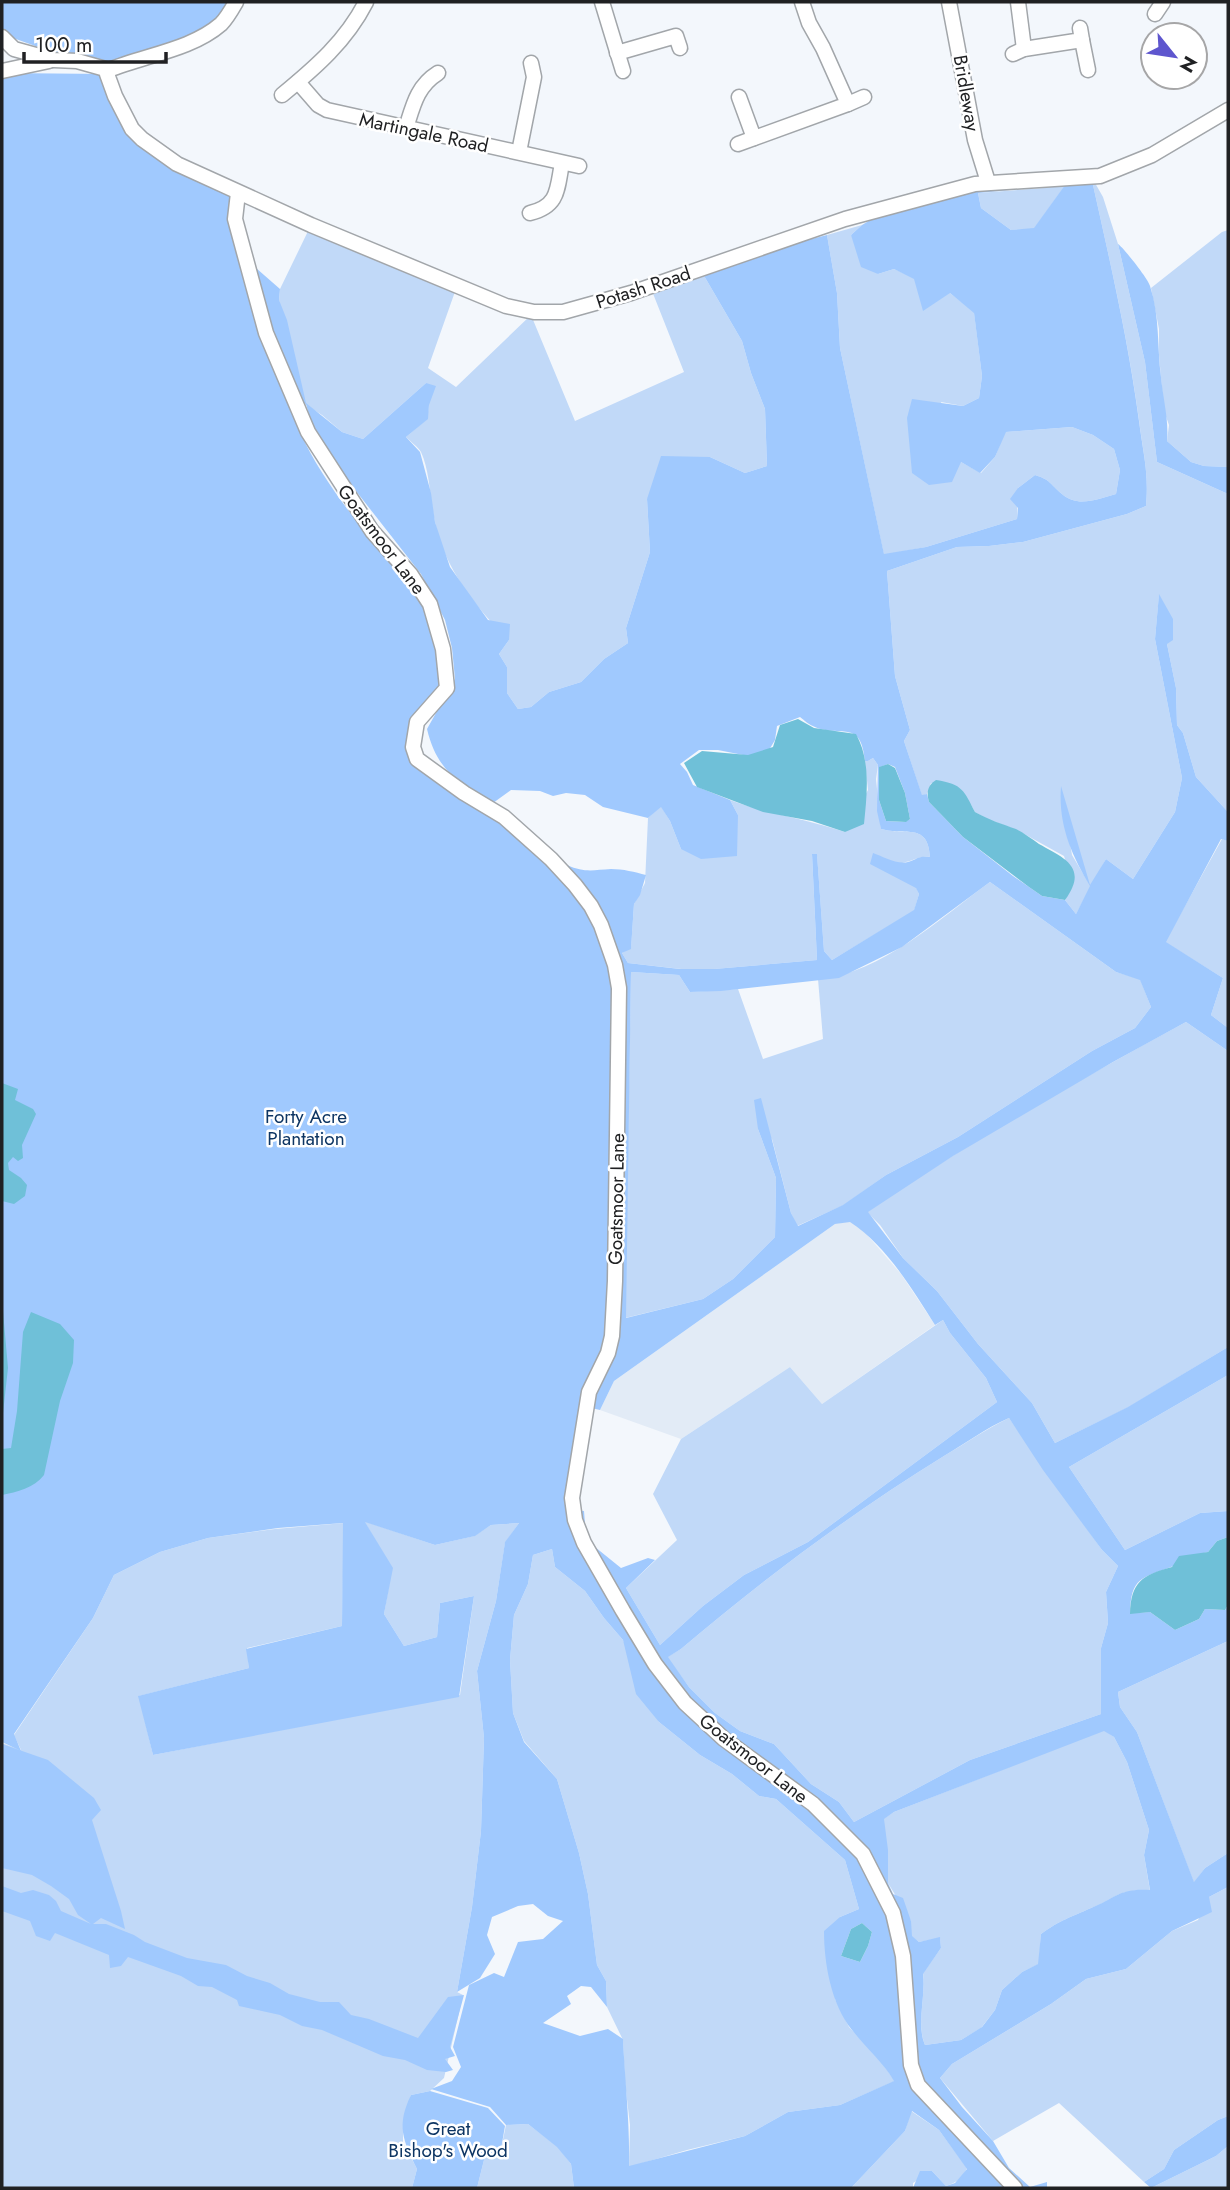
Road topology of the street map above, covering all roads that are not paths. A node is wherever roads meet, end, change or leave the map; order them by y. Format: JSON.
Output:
{"nodes":[{"id":1,"x":236,"y":2,"type":"edge"},
{"id":2,"x":366,"y":2,"type":"edge"},
{"id":3,"x":603,"y":2,"type":"edge"},
{"id":4,"x":802,"y":2,"type":"edge"},
{"id":5,"x":950,"y":2,"type":"edge"},
{"id":6,"x":1018,"y":2,"type":"edge"},
{"id":7,"x":2,"y":37,"type":"edge"},
{"id":8,"x":676,"y":37,"type":"dead end"},
{"id":9,"x":617,"y":53,"type":"junction"},
{"id":10,"x":54,"y":60,"type":"junction"},
{"id":11,"x":531,"y":63,"type":"dead end"},
{"id":12,"x":1088,"y":70,"type":"dead end"},
{"id":13,"x":2,"y":71,"type":"edge"},
{"id":14,"x":622,"y":71,"type":"dead end"},
{"id":15,"x":108,"y":72,"type":"junction"},
{"id":16,"x":438,"y":73,"type":"dead end"},
{"id":17,"x":298,"y":82,"type":"junction"},
{"id":18,"x":282,"y":95,"type":"dead end"},
{"id":19,"x":739,"y":97,"type":"dead end"},
{"id":20,"x":864,"y":97,"type":"dead end"},
{"id":21,"x":848,"y":104,"type":"junction"},
{"id":22,"x":1228,"y":110,"type":"edge"},
{"id":23,"x":406,"y":128,"type":"junction"},
{"id":24,"x":754,"y":138,"type":"junction"},
{"id":25,"x":738,"y":144,"type":"dead end"},
{"id":26,"x":519,"y":152,"type":"junction"},
{"id":27,"x":562,"y":163,"type":"junction"},
{"id":28,"x":579,"y":166,"type":"dead end"},
{"id":29,"x":988,"y":182,"type":"junction"},
{"id":30,"x":238,"y":193,"type":"junction"},
{"id":31,"x":530,"y":213,"type":"dead end"},
{"id":32,"x":1015,"y":2188,"type":"edge"}],
"edges":[{"from":1,"to":15,"type":"street"},
{"from":2,"to":17,"type":"street"},
{"from":3,"to":9,"type":"street"},
{"from":4,"to":21,"type":"street"},
{"from":5,"to":29,"type":"street","name":"Bridleway"},
{"from":6,"to":12,"type":"street"},
{"from":7,"to":10,"type":"street"},
{"from":8,"to":9,"type":"street"},
{"from":9,"to":14,"type":"street"},
{"from":10,"to":13,"type":"street"},
{"from":10,"to":15,"type":"street"},
{"from":11,"to":26,"type":"street"},
{"from":15,"to":30,"type":"street","name":"Potash Road"},
{"from":16,"to":23,"type":"street"},
{"from":17,"to":18,"type":"street"},
{"from":17,"to":23,"type":"street","name":"Martingale Road"},
{"from":19,"to":24,"type":"street"},
{"from":20,"to":21,"type":"street"},
{"from":21,"to":24,"type":"street"},
{"from":22,"to":29,"type":"street","name":"Potash Road"},
{"from":23,"to":26,"type":"street","name":"Martingale Road"},
{"from":24,"to":25,"type":"street"},
{"from":26,"to":27,"type":"street","name":"Martingale Road"},
{"from":27,"to":28,"type":"street","name":"Martingale Road"},
{"from":27,"to":31,"type":"street"},
{"from":29,"to":30,"type":"street","name":"Potash Road"},
{"from":30,"to":32,"type":"street","name":"Goatsmoor Lane"}]}
